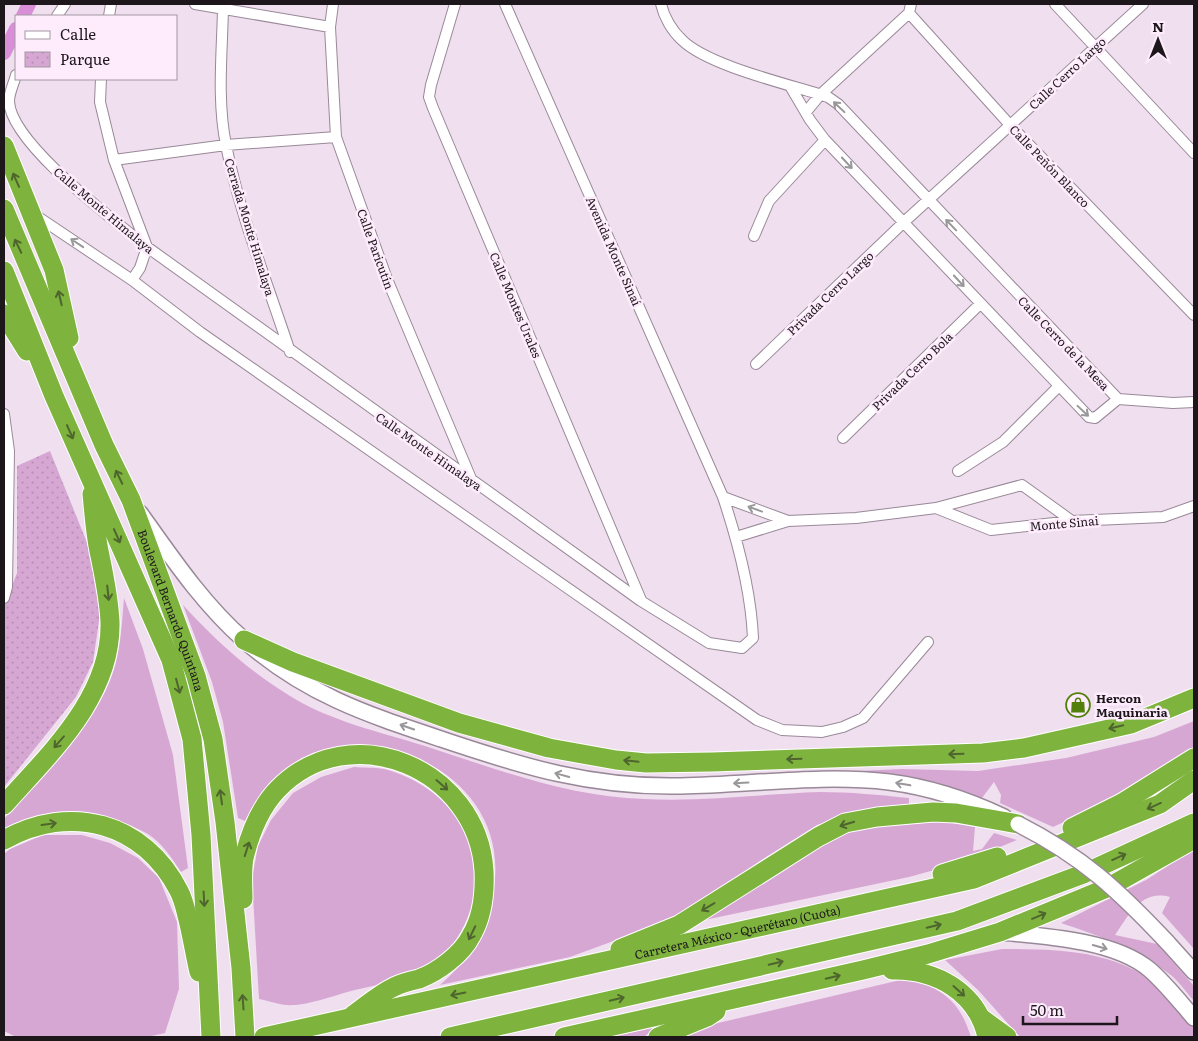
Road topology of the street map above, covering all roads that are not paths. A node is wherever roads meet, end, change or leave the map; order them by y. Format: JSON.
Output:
{"nodes":[{"id":1,"x":65,"y":4,"type":"edge"},
{"id":2,"x":195,"y":4,"type":"edge"},
{"id":3,"x":333,"y":4,"type":"edge"},
{"id":4,"x":455,"y":4,"type":"edge"},
{"id":5,"x":504,"y":4,"type":"edge"},
{"id":6,"x":661,"y":4,"type":"edge"},
{"id":7,"x":1055,"y":4,"type":"edge"},
{"id":8,"x":1142,"y":4,"type":"edge"},
{"id":9,"x":910,"y":8,"type":"edge"},
{"id":10,"x":224,"y":9,"type":"junction"},
{"id":11,"x":57,"y":15,"type":"edge"},
{"id":12,"x":330,"y":27,"type":"junction"},
{"id":13,"x":1096,"y":46,"type":"junction"},
{"id":14,"x":15,"y":79,"type":"edge"},
{"id":15,"x":102,"y":80,"type":"edge"},
{"id":16,"x":790,"y":86,"type":"junction"},
{"id":17,"x":820,"y":94,"type":"junction"},
{"id":18,"x":806,"y":112,"type":"junction"},
{"id":19,"x":1010,"y":125,"type":"junction"},
{"id":20,"x":336,"y":137,"type":"junction"},
{"id":21,"x":825,"y":140,"type":"junction"},
{"id":22,"x":226,"y":144,"type":"junction"},
{"id":23,"x":4,"y":146,"type":"edge"},
{"id":24,"x":1194,"y":153,"type":"edge"},
{"id":25,"x":114,"y":160,"type":"junction"},
{"id":26,"x":928,"y":201,"type":"junction"},
{"id":27,"x":4,"y":209,"type":"edge"},
{"id":28,"x":32,"y":213,"type":"junction"},
{"id":29,"x":904,"y":222,"type":"junction"},
{"id":30,"x":754,"y":236,"type":"dead end"},
{"id":31,"x":147,"y":248,"type":"junction"},
{"id":32,"x":4,"y":271,"type":"edge"},
{"id":33,"x":132,"y":280,"type":"junction"},
{"id":34,"x":980,"y":304,"type":"junction"},
{"id":35,"x":4,"y":314,"type":"edge"},
{"id":36,"x":1194,"y":316,"type":"edge"},
{"id":37,"x":290,"y":352,"type":"junction"},
{"id":38,"x":756,"y":364,"type":"dead end"},
{"id":39,"x":77,"y":380,"type":"junction"},
{"id":40,"x":1059,"y":386,"type":"junction"},
{"id":41,"x":52,"y":388,"type":"junction"},
{"id":42,"x":1118,"y":399,"type":"junction"},
{"id":43,"x":1194,"y":402,"type":"edge"},
{"id":44,"x":4,"y":414,"type":"edge"},
{"id":45,"x":843,"y":438,"type":"dead end"},
{"id":46,"x":958,"y":470,"type":"dead end"},
{"id":47,"x":90,"y":476,"type":"junction"},
{"id":48,"x":473,"y":482,"type":"junction"},
{"id":49,"x":722,"y":497,"type":"junction"},
{"id":50,"x":130,"y":500,"type":"junction"},
{"id":51,"x":1194,"y":506,"type":"edge"},
{"id":52,"x":936,"y":508,"type":"junction"},
{"id":53,"x":788,"y":521,"type":"junction"},
{"id":54,"x":1072,"y":521,"type":"junction"},
{"id":55,"x":736,"y":537,"type":"junction"},
{"id":56,"x":4,"y":598,"type":"edge"},
{"id":57,"x":641,"y":601,"type":"junction"},
{"id":58,"x":244,"y":640,"type":"junction"},
{"id":59,"x":928,"y":642,"type":"dead end"},
{"id":60,"x":1194,"y":698,"type":"edge"},
{"id":61,"x":1194,"y":758,"type":"edge"},
{"id":62,"x":1194,"y":780,"type":"edge"},
{"id":63,"x":4,"y":805,"type":"edge"},
{"id":64,"x":982,"y":813,"type":"junction"},
{"id":65,"x":1194,"y":823,"type":"edge"},
{"id":66,"x":1018,"y":824,"type":"joint"},
{"id":67,"x":1194,"y":839,"type":"edge"},
{"id":68,"x":4,"y":840,"type":"edge"},
{"id":69,"x":1000,"y":932,"type":"junction"},
{"id":70,"x":711,"y":939,"type":"junction"},
{"id":71,"x":240,"y":968,"type":"junction"},
{"id":72,"x":863,"y":970,"type":"junction"},
{"id":73,"x":1194,"y":972,"type":"edge"},
{"id":74,"x":483,"y":988,"type":"junction"},
{"id":75,"x":728,"y":1002,"type":"junction"},
{"id":76,"x":210,"y":1014,"type":"junction"},
{"id":77,"x":348,"y":1018,"type":"junction"},
{"id":78,"x":982,"y":1018,"type":"junction"},
{"id":79,"x":1194,"y":1018,"type":"edge"},
{"id":80,"x":507,"y":1024,"type":"junction"},
{"id":81,"x":211,"y":1037,"type":"edge"},
{"id":82,"x":245,"y":1037,"type":"edge"},
{"id":83,"x":264,"y":1037,"type":"edge"},
{"id":84,"x":450,"y":1037,"type":"edge"},
{"id":85,"x":564,"y":1037,"type":"edge"},
{"id":86,"x":658,"y":1037,"type":"edge"},
{"id":87,"x":987,"y":1037,"type":"edge"},
{"id":88,"x":1007,"y":1037,"type":"edge"}],
"edges":[{"from":1,"to":11,"type":"street"},
{"from":2,"to":10,"type":"street"},
{"from":3,"to":12,"type":"street","name":"Calle Paricutín"},
{"from":4,"to":57,"type":"street","name":"Calle Montes Urales"},
{"from":5,"to":49,"type":"street","name":"Avenida Monte Sinaí"},
{"from":6,"to":16,"type":"street","name":"Calle Cerro de la Mesa"},
{"from":7,"to":13,"type":"street"},
{"from":8,"to":13,"type":"street","name":"Calle Cerro Largo"},
{"from":9,"to":17,"type":"street"},
{"from":9,"to":19,"type":"street","name":"Calle Peñón Blanco"},
{"from":10,"to":12,"type":"street"},
{"from":10,"to":22,"type":"street","name":"Cerrada Monte Himalaya"},
{"from":12,"to":20,"type":"street","name":"Calle Paricutín"},
{"from":13,"to":19,"type":"street","name":"Calle Cerro Largo"},
{"from":13,"to":24,"type":"street"},
{"from":14,"to":31,"type":"street","name":"Calle Monte Himalaya"},
{"from":15,"to":25,"type":"street"},
{"from":16,"to":17,"type":"street","name":"Calle Cerro de la Mesa"},
{"from":16,"to":18,"type":"street","name":"Calle Cerro de la Mesa"},
{"from":17,"to":18,"type":"street"},
{"from":26,"to":17,"type":"street","name":"Calle Cerro de la Mesa","one_way":true},
{"from":18,"to":21,"type":"street","name":"Calle Cerro de la Mesa"},
{"from":19,"to":26,"type":"street","name":"Calle Cerro Largo"},
{"from":19,"to":36,"type":"street","name":"Calle Peñón Blanco"},
{"from":20,"to":22,"type":"street"},
{"from":20,"to":48,"type":"street","name":"Calle Paricutín"},
{"from":21,"to":29,"type":"street","name":"Calle Cerro de la Mesa","one_way":true},
{"from":21,"to":30,"type":"street"},
{"from":22,"to":25,"type":"street"},
{"from":22,"to":37,"type":"street","name":"Cerrada Monte Himalaya"},
{"from":28,"to":23,"type":"highway","one_way":true},
{"from":25,"to":31,"type":"street"},
{"from":26,"to":29,"type":"street","name":"Calle Cerro Largo"},
{"from":42,"to":26,"type":"street","name":"Calle Cerro de la Mesa","one_way":true},
{"from":39,"to":27,"type":"highway","name":"Boulevard Bernardo Quintana","one_way":true},
{"from":33,"to":28,"type":"street","one_way":true},
{"from":39,"to":28,"type":"highway","one_way":true},
{"from":29,"to":34,"type":"street","name":"Calle Cerro de la Mesa","one_way":true},
{"from":29,"to":38,"type":"street","name":"Privada Cerro Largo"},
{"from":31,"to":33,"type":"street"},
{"from":31,"to":37,"type":"street","name":"Calle Monte Himalaya"},
{"from":32,"to":41,"type":"highway","name":"Boulevard Bernardo Quintana"},
{"from":33,"to":59,"type":"street"},
{"from":34,"to":40,"type":"street","name":"Calle Cerro de la Mesa"},
{"from":34,"to":45,"type":"street","name":"Privada Cerro Bola"},
{"from":35,"to":41,"type":"highway"},
{"from":37,"to":48,"type":"street","name":"Calle Monte Himalaya"},
{"from":50,"to":39,"type":"highway","name":"Boulevard Bernardo Quintana","one_way":true},
{"from":40,"to":42,"type":"street","name":"Calle Cerro de la Mesa","one_way":true},
{"from":40,"to":46,"type":"street"},
{"from":41,"to":47,"type":"highway","name":"Boulevard Bernardo Quintana","one_way":true},
{"from":42,"to":43,"type":"street"},
{"from":44,"to":56,"type":"street"},
{"from":47,"to":63,"type":"highway","one_way":true},
{"from":47,"to":76,"type":"highway","name":"Boulevard Bernardo Quintana","one_way":true},
{"from":48,"to":57,"type":"street","name":"Calle Monte Himalaya"},
{"from":53,"to":49,"type":"street","name":"Monte Sinai","one_way":true},
{"from":49,"to":55,"type":"street","name":"Calle Monte Himalaya"},
{"from":50,"to":58,"type":"street"},
{"from":71,"to":50,"type":"highway","name":"Boulevard Bernardo Quintana","one_way":true},
{"from":51,"to":54,"type":"street","name":"Monte Sinai"},
{"from":52,"to":53,"type":"street","name":"Monte Sinai"},
{"from":52,"to":54,"type":"street","name":"Monte Sinai"},
{"from":52,"to":54,"type":"street","name":"Monte Sinai"},
{"from":53,"to":55,"type":"street","name":"Monte Sinai"},
{"from":55,"to":57,"type":"street","name":"Calle Monte Himalaya"},
{"from":60,"to":58,"type":"highway","one_way":true},
{"from":64,"to":58,"type":"street","one_way":true},
{"from":61,"to":70,"type":"highway"},
{"from":62,"to":70,"type":"highway","name":"Carretera México - Querétaro (Cuota)","one_way":true},
{"from":64,"to":66,"type":"highway"},
{"from":64,"to":74,"type":"highway","one_way":true},
{"from":80,"to":65,"type":"highway","one_way":true},
{"from":66,"to":73,"type":"street","bridge":true},
{"from":69,"to":67,"type":"highway","one_way":true},
{"from":68,"to":76,"type":"highway","one_way":true},
{"from":69,"to":72,"type":"highway"},
{"from":69,"to":79,"type":"street","one_way":true},
{"from":70,"to":74,"type":"highway","name":"Carretera México - Querétaro (Cuota)"},
{"from":71,"to":77,"type":"highway","one_way":true},
{"from":82,"to":71,"type":"highway","name":"Boulevard Bernardo Quintana","one_way":true},
{"from":75,"to":72,"type":"highway","one_way":true},
{"from":72,"to":78,"type":"highway","one_way":true},
{"from":74,"to":77,"type":"highway","name":"Carretera México - Querétaro (Cuota)","one_way":true},
{"from":75,"to":80,"type":"highway"},
{"from":75,"to":85,"type":"highway"},
{"from":75,"to":86,"type":"highway"},
{"from":76,"to":81,"type":"highway","name":"Boulevard Bernardo Quintana"},
{"from":77,"to":83,"type":"highway","name":"Carretera México - Querétaro (Cuota)"},
{"from":78,"to":87,"type":"highway"},
{"from":78,"to":88,"type":"highway"},
{"from":80,"to":84,"type":"highway"}]}
